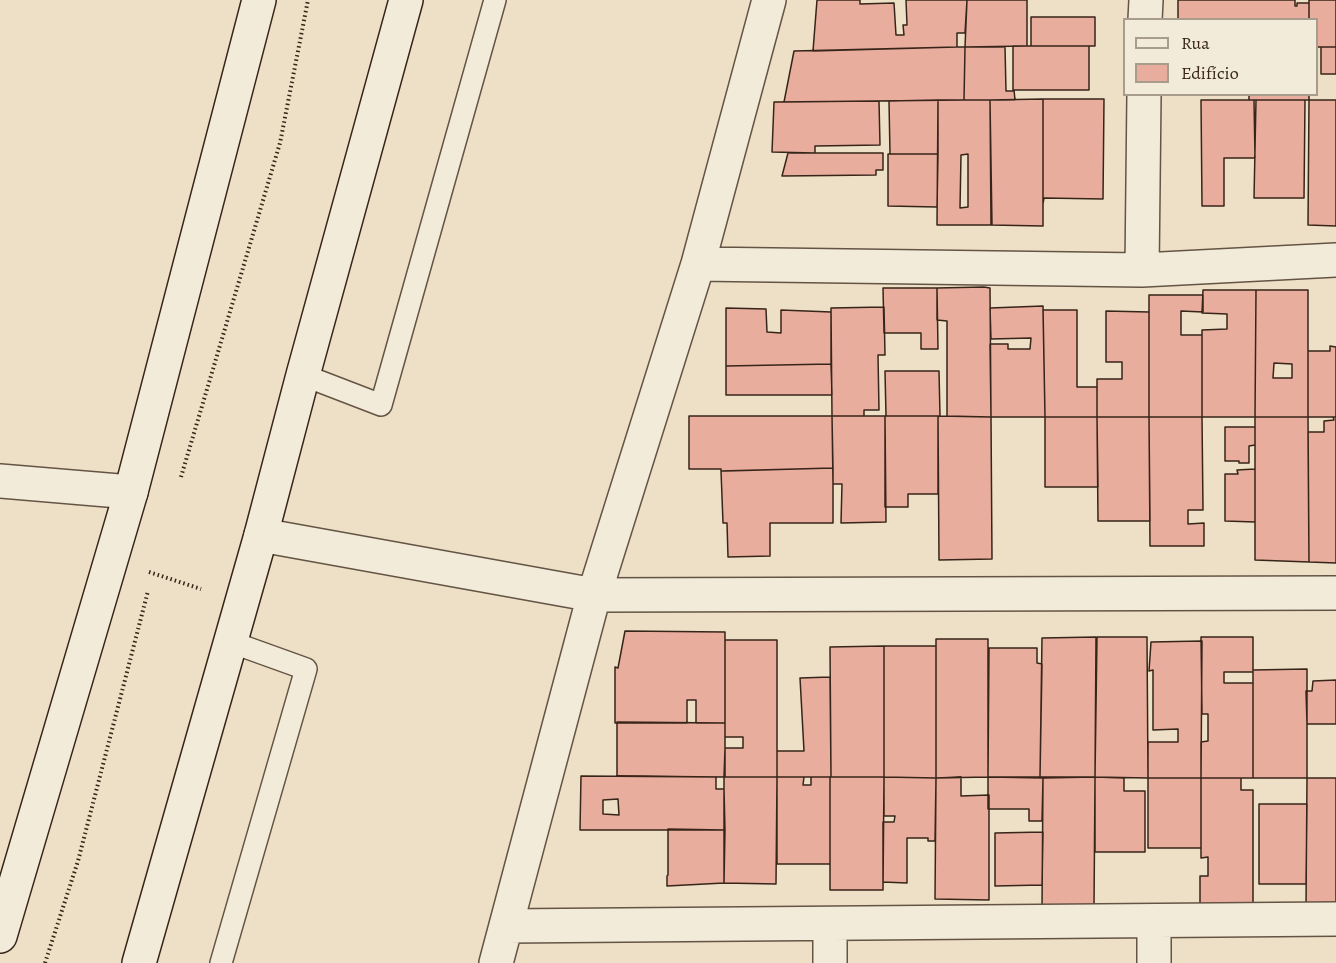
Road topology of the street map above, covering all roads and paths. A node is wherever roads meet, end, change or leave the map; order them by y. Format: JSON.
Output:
{"nodes":[{"id":1,"x":259,"y":0,"type":"edge"},
{"id":2,"x":308,"y":0,"type":"edge"},
{"id":3,"x":406,"y":0,"type":"edge"},
{"id":4,"x":495,"y":0,"type":"edge"},
{"id":5,"x":769,"y":0,"type":"edge"},
{"id":6,"x":1146,"y":0,"type":"edge"},
{"id":7,"x":1145,"y":18,"type":"edge"},
{"id":8,"x":1144,"y":96,"type":"edge"},
{"id":9,"x":1336,"y":260,"type":"edge"},
{"id":10,"x":698,"y":264,"type":"junction"},
{"id":11,"x":1142,"y":270,"type":"junction"},
{"id":12,"x":303,"y":375,"type":"junction"},
{"id":13,"x":0,"y":481,"type":"edge"},
{"id":14,"x":179,"y":484,"type":"dead end"},
{"id":15,"x":131,"y":492,"type":"junction"},
{"id":16,"x":261,"y":535,"type":"junction"},
{"id":17,"x":110,"y":563,"type":"junction"},
{"id":18,"x":156,"y":563,"type":"dead end"},
{"id":19,"x":153,"y":573,"type":"junction"},
{"id":20,"x":150,"y":585,"type":"dead end"},
{"id":21,"x":1336,"y":593,"type":"edge"},
{"id":22,"x":594,"y":595,"type":"junction"},
{"id":23,"x":242,"y":603,"type":"junction"},
{"id":24,"x":231,"y":642,"type":"junction"},
{"id":25,"x":1336,"y":919,"type":"edge"},
{"id":26,"x":1154,"y":921,"type":"junction"},
{"id":27,"x":830,"y":924,"type":"junction"},
{"id":28,"x":506,"y":926,"type":"junction"},
{"id":29,"x":0,"y":936,"type":"edge"},
{"id":30,"x":45,"y":963,"type":"edge"},
{"id":31,"x":139,"y":963,"type":"edge"},
{"id":32,"x":221,"y":963,"type":"edge"},
{"id":33,"x":496,"y":963,"type":"edge"},
{"id":34,"x":830,"y":963,"type":"edge"},
{"id":35,"x":1154,"y":963,"type":"edge"}],
"edges":[{"from":1,"to":15,"type":"street"},
{"from":2,"to":14,"type":"path"},
{"from":3,"to":12,"type":"street"},
{"from":4,"to":12,"type":"lane"},
{"from":5,"to":10,"type":"street"},
{"from":6,"to":7,"type":"street"},
{"from":8,"to":11,"type":"street"},
{"from":9,"to":11,"type":"street"},
{"from":10,"to":11,"type":"street"},
{"from":10,"to":22,"type":"street"},
{"from":12,"to":16,"type":"street"},
{"from":13,"to":15,"type":"street"},
{"from":15,"to":17,"type":"street"},
{"from":16,"to":22,"type":"street"},
{"from":16,"to":23,"type":"street"},
{"from":17,"to":19,"type":"path"},
{"from":17,"to":29,"type":"street"},
{"from":18,"to":19,"type":"path"},
{"from":19,"to":23,"type":"path"},
{"from":20,"to":30,"type":"path"},
{"from":21,"to":22,"type":"street"},
{"from":22,"to":28,"type":"street"},
{"from":23,"to":24,"type":"street"},
{"from":24,"to":31,"type":"street"},
{"from":24,"to":32,"type":"lane"},
{"from":25,"to":26,"type":"street"},
{"from":26,"to":27,"type":"street"},
{"from":26,"to":35,"type":"street"},
{"from":27,"to":28,"type":"street"},
{"from":27,"to":34,"type":"street"},
{"from":28,"to":33,"type":"street"}]}
